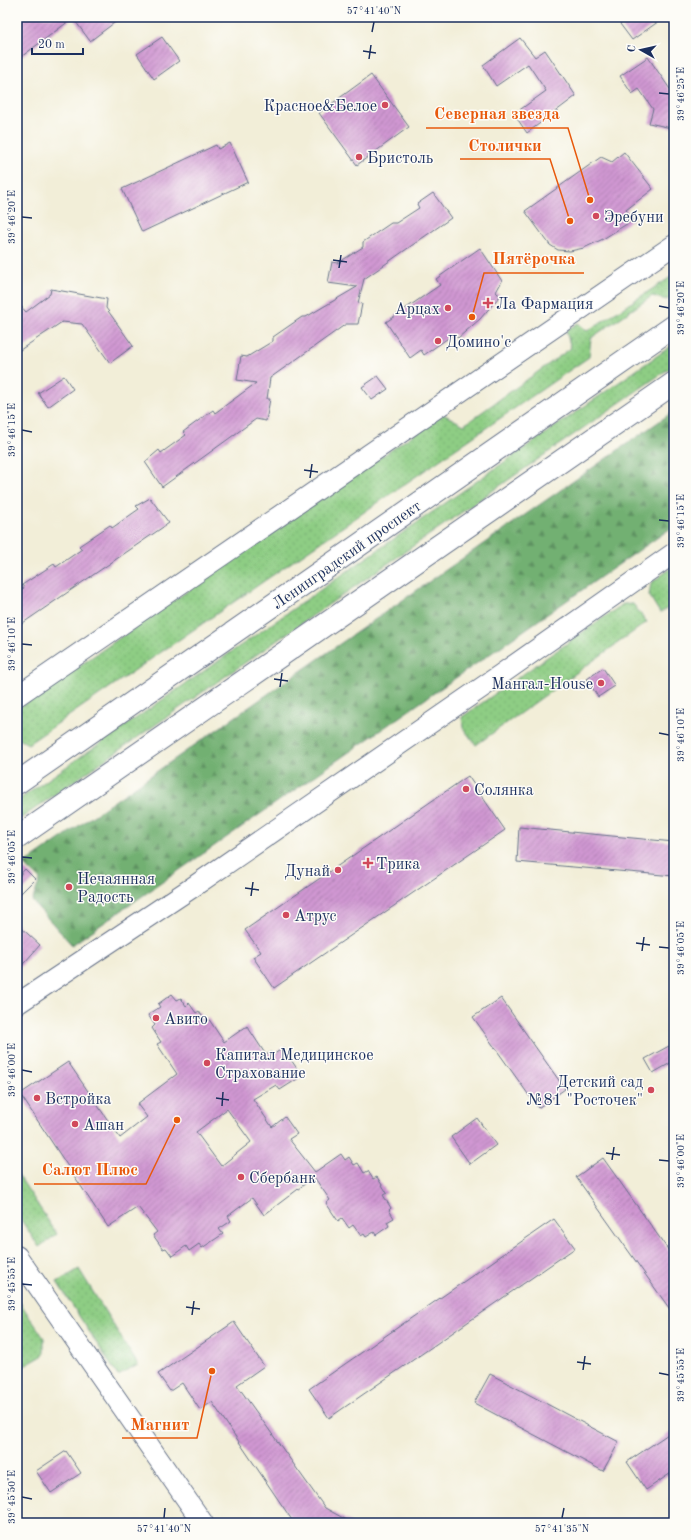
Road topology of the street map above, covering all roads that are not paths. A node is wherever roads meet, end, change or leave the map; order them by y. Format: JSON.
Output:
{"nodes":[{"id":1,"x":674,"y":245,"type":"edge"},
{"id":2,"x":674,"y":326,"type":"edge"},
{"id":3,"x":674,"y":383,"type":"edge"},
{"id":4,"x":674,"y":553,"type":"edge"},
{"id":5,"x":17,"y":696,"type":"edge"},
{"id":6,"x":17,"y":783,"type":"edge"},
{"id":7,"x":17,"y":838,"type":"edge"},
{"id":8,"x":17,"y":1004,"type":"edge"},
{"id":9,"x":17,"y":1256,"type":"edge"},
{"id":10,"x":203,"y":1523,"type":"edge"}],
"edges":[{"from":1,"to":5,"type":"street"},
{"from":2,"to":6,"type":"main road","name":"Ленинградский проспект"},
{"from":3,"to":7,"type":"main road"},
{"from":4,"to":8,"type":"street"},
{"from":9,"to":10,"type":"street"}]}
